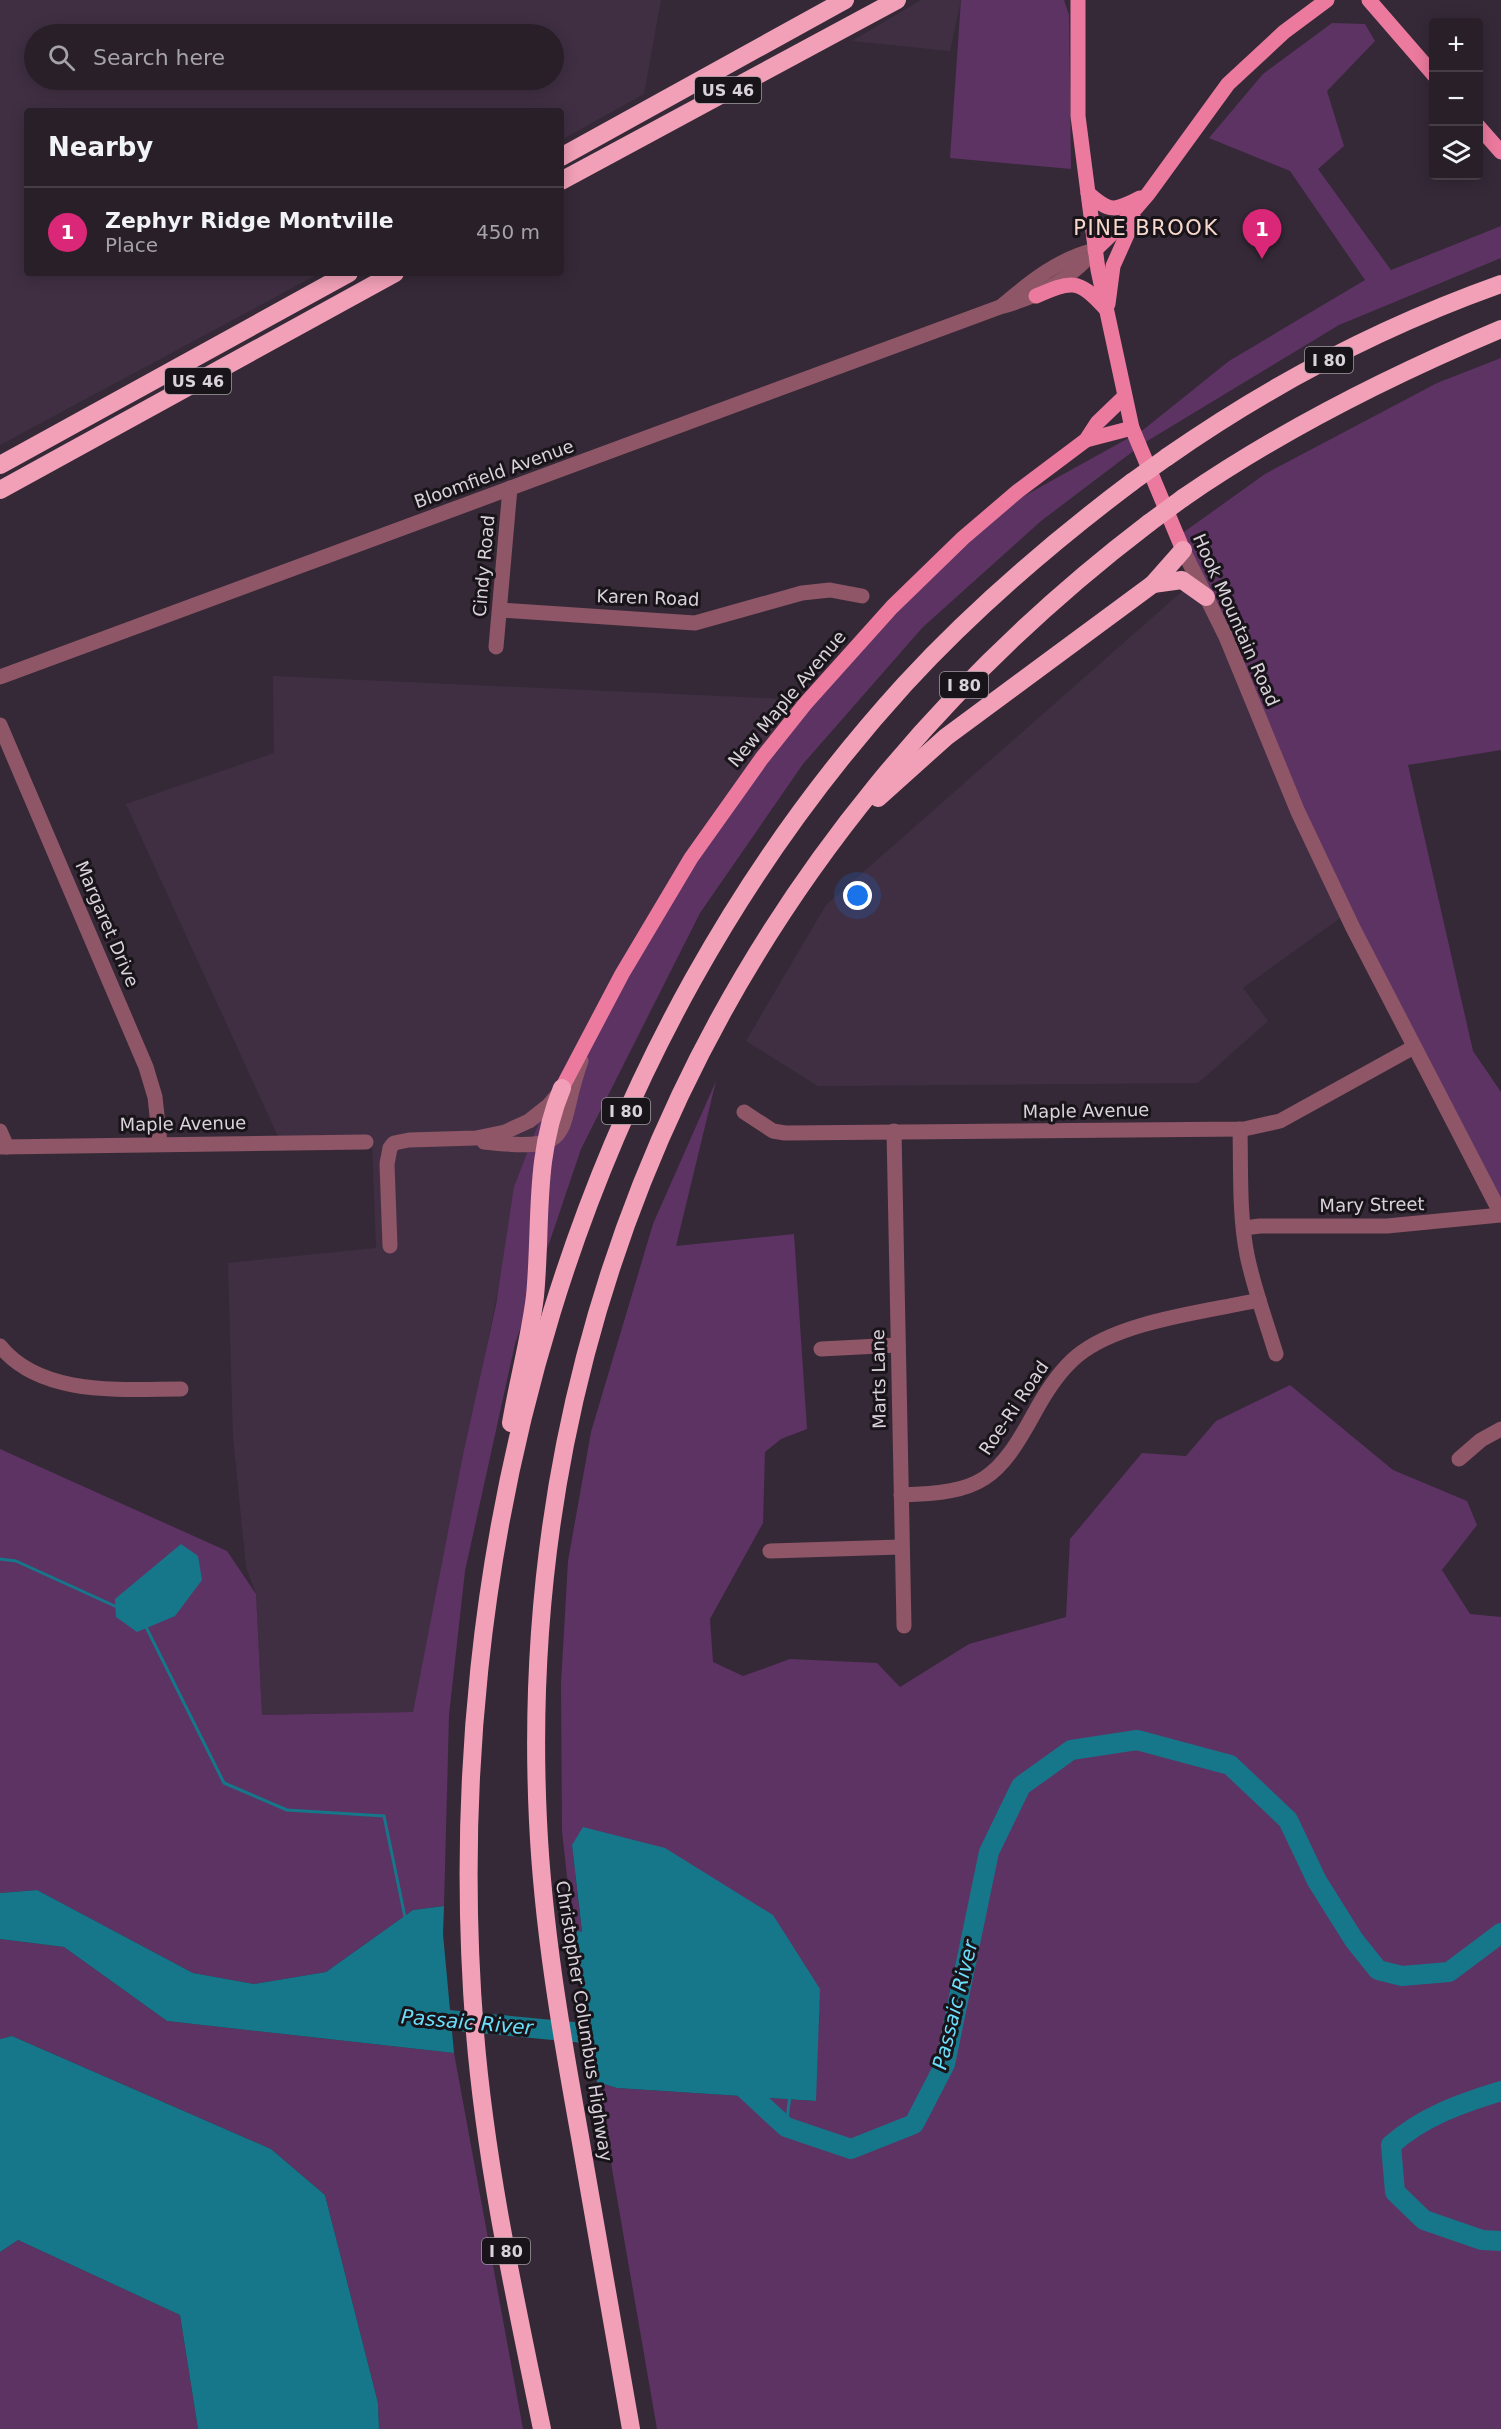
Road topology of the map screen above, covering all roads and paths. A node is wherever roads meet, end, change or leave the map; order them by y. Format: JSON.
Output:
{"nodes":[{"id":1,"x":845,"y":0,"type":"edge"},
{"id":2,"x":897,"y":0,"type":"edge"},
{"id":3,"x":1078,"y":0,"type":"edge"},
{"id":4,"x":1327,"y":0,"type":"edge"},
{"id":5,"x":1369,"y":0,"type":"edge"},
{"id":6,"x":1431,"y":72,"type":"edge"},
{"id":7,"x":1483,"y":131,"type":"edge"},
{"id":8,"x":1501,"y":152,"type":"edge"},
{"id":9,"x":564,"y":155,"type":"edge"},
{"id":10,"x":564,"y":179,"type":"edge"},
{"id":11,"x":1088,"y":193,"type":"junction"},
{"id":12,"x":1148,"y":194,"type":"junction"},
{"id":13,"x":1095,"y":250,"type":"junction"},
{"id":14,"x":344,"y":276,"type":"edge"},
{"id":15,"x":390,"y":276,"type":"edge"},
{"id":16,"x":1501,"y":284,"type":"edge"},
{"id":17,"x":1036,"y":296,"type":"junction"},
{"id":18,"x":1000,"y":307,"type":"junction"},
{"id":19,"x":1107,"y":310,"type":"junction"},
{"id":20,"x":1501,"y":329,"type":"edge"},
{"id":21,"x":1124,"y":397,"type":"junction"},
{"id":22,"x":1132,"y":428,"type":"junction"},
{"id":23,"x":1086,"y":440,"type":"junction"},
{"id":24,"x":0,"y":465,"type":"edge"},
{"id":25,"x":510,"y":488,"type":"junction"},
{"id":26,"x":0,"y":489,"type":"edge"},
{"id":27,"x":1183,"y":550,"type":"junction"},
{"id":28,"x":1153,"y":584,"type":"junction"},
{"id":29,"x":862,"y":596,"type":"dead end"},
{"id":30,"x":1206,"y":597,"type":"junction"},
{"id":31,"x":500,"y":610,"type":"junction"},
{"id":32,"x":496,"y":647,"type":"dead end"},
{"id":33,"x":0,"y":677,"type":"edge"},
{"id":34,"x":0,"y":725,"type":"edge"},
{"id":35,"x":807,"y":874,"type":"junction"},
{"id":36,"x":588,"y":1041,"type":"junction"},
{"id":37,"x":1414,"y":1047,"type":"junction"},
{"id":38,"x":562,"y":1088,"type":"junction"},
{"id":39,"x":744,"y":1112,"type":"dead end"},
{"id":40,"x":1240,"y":1129,"type":"junction"},
{"id":41,"x":0,"y":1131,"type":"edge"},
{"id":42,"x":894,"y":1131,"type":"junction"},
{"id":43,"x":460,"y":1139,"type":"junction"},
{"id":44,"x":366,"y":1142,"type":"dead end"},
{"id":45,"x":160,"y":1143,"type":"junction"},
{"id":46,"x":545,"y":1143,"type":"junction"},
{"id":47,"x":4,"y":1147,"type":"edge"},
{"id":48,"x":1501,"y":1215,"type":"edge"},
{"id":49,"x":1244,"y":1228,"type":"junction"},
{"id":50,"x":390,"y":1246,"type":"dead end"},
{"id":51,"x":1259,"y":1300,"type":"junction"},
{"id":52,"x":898,"y":1345,"type":"junction"},
{"id":53,"x":0,"y":1346,"type":"edge"},
{"id":54,"x":821,"y":1349,"type":"dead end"},
{"id":55,"x":1276,"y":1354,"type":"dead end"},
{"id":56,"x":181,"y":1389,"type":"dead end"},
{"id":57,"x":1501,"y":1429,"type":"edge"},
{"id":58,"x":1459,"y":1460,"type":"dead end"},
{"id":59,"x":901,"y":1495,"type":"junction"},
{"id":60,"x":901,"y":1547,"type":"junction"},
{"id":61,"x":770,"y":1551,"type":"dead end"},
{"id":62,"x":493,"y":1566,"type":"junction"},
{"id":63,"x":904,"y":1626,"type":"dead end"},
{"id":64,"x":542,"y":2429,"type":"edge"},
{"id":65,"x":631,"y":2429,"type":"edge"}],
"edges":[{"from":1,"to":9,"type":"highway","number":"US 46"},
{"from":2,"to":10,"type":"highway","number":"US 46"},
{"from":3,"to":11,"type":"main road","name":"Hook Mountain Road"},
{"from":4,"to":12,"type":"main road","name":"Bloomfield Avenue"},
{"from":5,"to":6,"type":"main road"},
{"from":7,"to":8,"type":"main road"},
{"from":11,"to":12,"type":"main road"},
{"from":11,"to":13,"type":"main road","name":"Hook Mountain Road"},
{"from":12,"to":13,"type":"main road","name":"Bloomfield Avenue"},
{"from":12,"to":19,"type":"main road"},
{"from":13,"to":17,"type":"street","name":"Bloomfield Avenue"},
{"from":13,"to":18,"type":"street","name":"Bloomfield Avenue"},
{"from":13,"to":19,"type":"main road","name":"Hook Mountain Road"},
{"from":14,"to":24,"type":"highway","number":"US 46"},
{"from":15,"to":26,"type":"highway","number":"US 46"},
{"from":16,"to":62,"type":"highway","number":"I 80","bridge":true},
{"from":17,"to":18,"type":"street","name":"Bloomfield Avenue"},
{"from":17,"to":19,"type":"main road"},
{"from":18,"to":25,"type":"street","name":"Bloomfield Avenue"},
{"from":19,"to":21,"type":"main road","name":"Hook Mountain Road"},
{"from":20,"to":35,"type":"highway","name":"Christopher Columbus Highway","number":"I 80","bridge":true},
{"from":21,"to":22,"type":"main road","name":"Hook Mountain Road"},
{"from":21,"to":23,"type":"main road","name":"New Maple Avenue"},
{"from":22,"to":23,"type":"main road","name":"New Maple Avenue"},
{"from":22,"to":27,"type":"main road","name":"Hook Mountain Road"},
{"from":23,"to":36,"type":"main road","name":"New Maple Avenue"},
{"from":25,"to":31,"type":"street","name":"Cindy Road"},
{"from":25,"to":33,"type":"street","name":"Bloomfield Avenue"},
{"from":27,"to":28,"type":"highway"},
{"from":27,"to":30,"type":"street","name":"Hook Mountain Road"},
{"from":28,"to":30,"type":"highway"},
{"from":28,"to":35,"type":"highway"},
{"from":29,"to":31,"type":"street","name":"Karen Road"},
{"from":30,"to":37,"type":"street","name":"Hook Mountain Road"},
{"from":31,"to":32,"type":"street","name":"Cindy Road"},
{"from":34,"to":45,"type":"street","name":"Margaret Drive"},
{"from":35,"to":65,"type":"highway","name":"Christopher Columbus Highway","number":"I 80"},
{"from":36,"to":38,"type":"main road","name":"New Maple Avenue"},
{"from":36,"to":46,"type":"street","name":"New Maple Avenue"},
{"from":37,"to":40,"type":"street","name":"Maple Avenue"},
{"from":37,"to":48,"type":"street","name":"Hook Mountain Road"},
{"from":38,"to":43,"type":"street"},
{"from":38,"to":46,"type":"highway"},
{"from":39,"to":42,"type":"street","name":"Maple Avenue"},
{"from":40,"to":42,"type":"street","name":"Maple Avenue"},
{"from":40,"to":49,"type":"street"},
{"from":41,"to":47,"type":"street"},
{"from":42,"to":52,"type":"street","name":"Marts Lane"},
{"from":43,"to":46,"type":"street"},
{"from":43,"to":50,"type":"street"},
{"from":44,"to":45,"type":"street","name":"Maple Avenue"},
{"from":45,"to":47,"type":"street","name":"Maple Avenue"},
{"from":46,"to":62,"type":"highway"},
{"from":48,"to":49,"type":"street","name":"Mary Street"},
{"from":49,"to":51,"type":"street"},
{"from":51,"to":55,"type":"street"},
{"from":51,"to":59,"type":"street","name":"Roe-Ri Road"},
{"from":52,"to":54,"type":"street"},
{"from":52,"to":59,"type":"street","name":"Marts Lane"},
{"from":53,"to":56,"type":"street"},
{"from":57,"to":58,"type":"street"},
{"from":59,"to":60,"type":"street","name":"Marts Lane"},
{"from":60,"to":61,"type":"street"},
{"from":60,"to":63,"type":"street","name":"Marts Lane"},
{"from":62,"to":64,"type":"highway","number":"I 80"}]}
